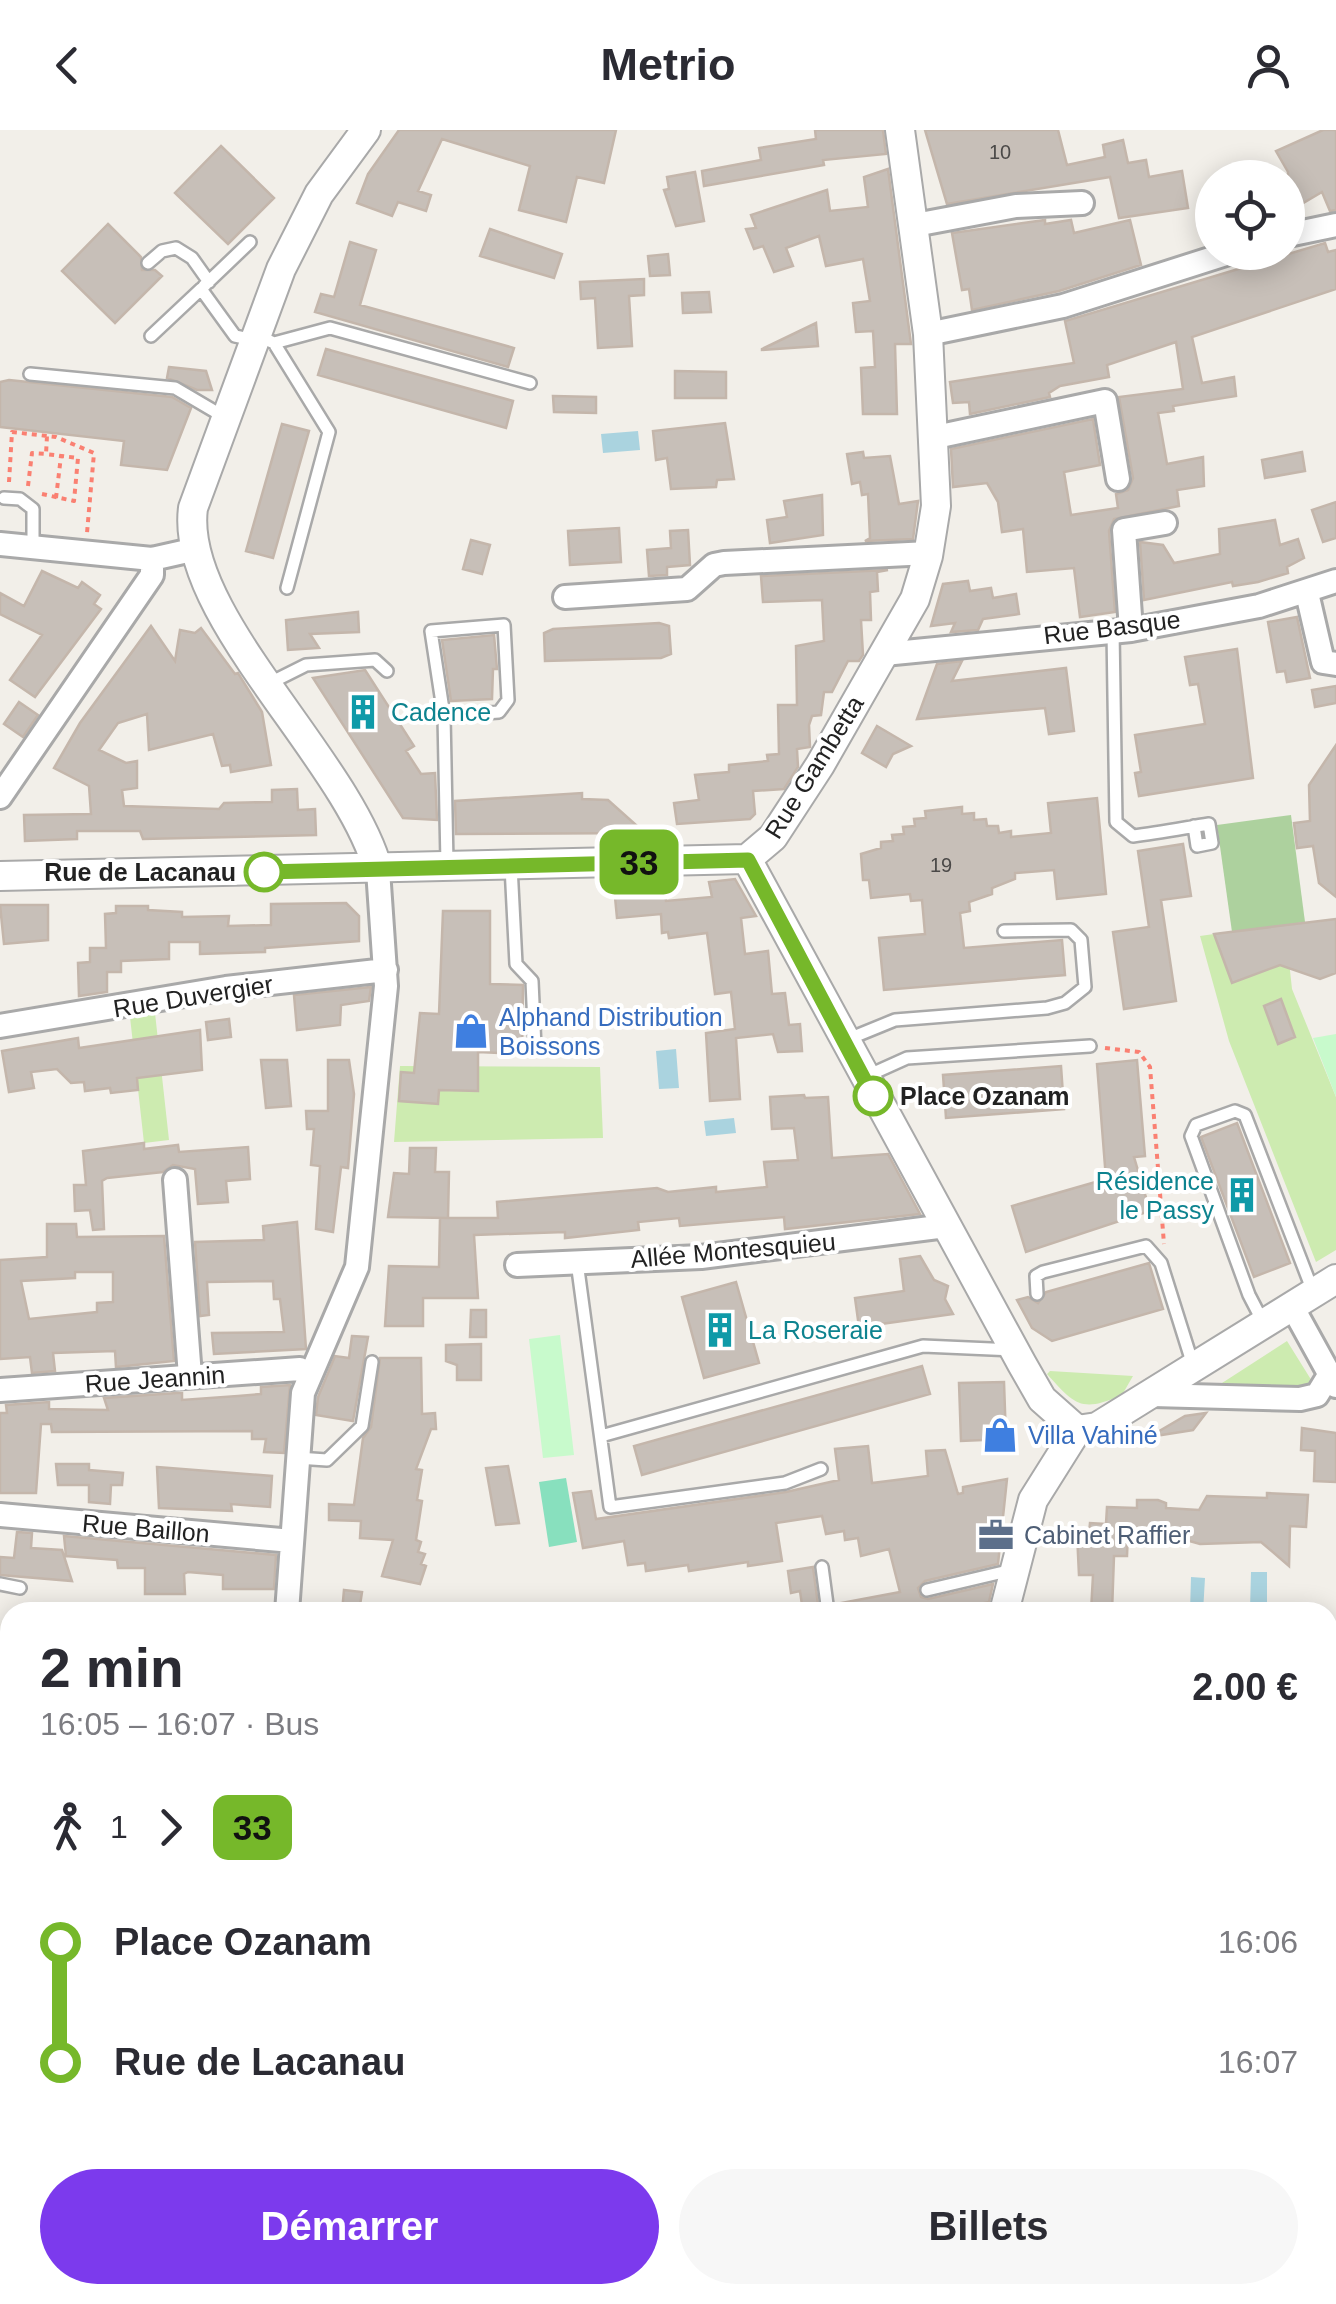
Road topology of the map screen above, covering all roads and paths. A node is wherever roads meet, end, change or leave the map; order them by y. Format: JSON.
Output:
{"nodes":[{"id":1,"x":366,"y":130,"type":"edge"},
{"id":2,"x":900,"y":130,"type":"edge"},
{"id":3,"x":1082,"y":203,"type":"dead end"},
{"id":4,"x":915,"y":225,"type":"junction"},
{"id":5,"x":1336,"y":225,"type":"edge"},
{"id":6,"x":1305,"y":231,"type":"edge"},
{"id":7,"x":250,"y":242,"type":"dead end"},
{"id":8,"x":148,"y":263,"type":"dead end"},
{"id":9,"x":1195,"y":264,"type":"edge"},
{"id":10,"x":205,"y":286,"type":"junction"},
{"id":11,"x":928,"y":334,"type":"junction"},
{"id":12,"x":151,"y":336,"type":"dead end"},
{"id":13,"x":261,"y":339,"type":"junction"},
{"id":14,"x":30,"y":374,"type":"dead end"},
{"id":15,"x":530,"y":383,"type":"dead end"},
{"id":16,"x":226,"y":418,"type":"junction"},
{"id":17,"x":47,"y":436,"type":"junction"},
{"id":18,"x":931,"y":438,"type":"junction"},
{"id":19,"x":46,"y":454,"type":"junction"},
{"id":20,"x":61,"y":456,"type":"junction"},
{"id":21,"x":1118,"y":479,"type":"dead end"},
{"id":22,"x":4,"y":494,"type":"joint"},
{"id":23,"x":56,"y":498,"type":"junction"},
{"id":24,"x":1165,"y":523,"type":"dead end"},
{"id":25,"x":0,"y":544,"type":"edge"},
{"id":26,"x":34,"y":547,"type":"junction"},
{"id":27,"x":192,"y":550,"type":"junction"},
{"id":28,"x":86,"y":553,"type":"junction"},
{"id":29,"x":928,"y":553,"type":"junction"},
{"id":30,"x":152,"y":559,"type":"junction"},
{"id":31,"x":1336,"y":581,"type":"edge"},
{"id":32,"x":288,"y":588,"type":"dead end"},
{"id":33,"x":1307,"y":593,"type":"junction"},
{"id":34,"x":565,"y":597,"type":"dead end"},
{"id":35,"x":1122,"y":630,"type":"junction"},
{"id":36,"x":884,"y":654,"type":"junction"},
{"id":37,"x":1336,"y":664,"type":"edge"},
{"id":38,"x":387,"y":670,"type":"dead end"},
{"id":39,"x":268,"y":684,"type":"junction"},
{"id":40,"x":444,"y":716,"type":"junction"},
{"id":41,"x":0,"y":797,"type":"edge"},
{"id":42,"x":1194,"y":826,"type":"dead end"},
{"id":43,"x":748,"y":860,"type":"junction"},
{"id":44,"x":511,"y":866,"type":"junction"},
{"id":45,"x":448,"y":868,"type":"junction"},
{"id":46,"x":378,"y":870,"type":"junction"},
{"id":47,"x":0,"y":876,"type":"edge"},
{"id":48,"x":1004,"y":931,"type":"dead end"},
{"id":49,"x":386,"y":970,"type":"junction"},
{"id":50,"x":0,"y":1026,"type":"edge"},
{"id":51,"x":842,"y":1042,"type":"junction"},
{"id":52,"x":1090,"y":1046,"type":"joint"},
{"id":53,"x":535,"y":1048,"type":"dead end"},
{"id":54,"x":863,"y":1078,"type":"junction"},
{"id":55,"x":175,"y":1180,"type":"dead end"},
{"id":56,"x":946,"y":1226,"type":"junction"},
{"id":57,"x":577,"y":1262,"type":"junction"},
{"id":58,"x":1161,"y":1263,"type":"junction"},
{"id":59,"x":517,"y":1265,"type":"dead end"},
{"id":60,"x":1037,"y":1294,"type":"dead end"},
{"id":61,"x":1314,"y":1294,"type":"edge"},
{"id":62,"x":1265,"y":1325,"type":"junction"},
{"id":63,"x":1016,"y":1350,"type":"junction"},
{"id":64,"x":372,"y":1362,"type":"dead end"},
{"id":65,"x":1194,"y":1369,"type":"junction"},
{"id":66,"x":308,"y":1374,"type":"junction"},
{"id":67,"x":190,"y":1376,"type":"junction"},
{"id":68,"x":1332,"y":1382,"type":"edge"},
{"id":69,"x":0,"y":1390,"type":"edge"},
{"id":70,"x":1153,"y":1394,"type":"junction"},
{"id":71,"x":1077,"y":1430,"type":"junction"},
{"id":72,"x":601,"y":1436,"type":"junction"},
{"id":73,"x":297,"y":1458,"type":"junction"},
{"id":74,"x":821,"y":1468,"type":"dead end"},
{"id":75,"x":0,"y":1515,"type":"edge"},
{"id":76,"x":292,"y":1540,"type":"junction"},
{"id":77,"x":822,"y":1567,"type":"dead end"},
{"id":78,"x":1016,"y":1569,"type":"junction"},
{"id":79,"x":0,"y":1584,"type":"edge"},
{"id":80,"x":20,"y":1588,"type":"dead end"},
{"id":81,"x":927,"y":1590,"type":"dead end"},
{"id":82,"x":289,"y":1602,"type":"edge"},
{"id":83,"x":827,"y":1602,"type":"edge"},
{"id":84,"x":1007,"y":1602,"type":"edge"}],
"edges":[{"from":1,"to":13,"type":"street"},
{"from":2,"to":4,"type":"street","name":"Rue Gambetta"},
{"from":3,"to":4,"type":"street"},
{"from":4,"to":11,"type":"street","name":"Rue Gambetta"},
{"from":5,"to":6,"type":"street"},
{"from":7,"to":10,"type":"lane"},
{"from":8,"to":10,"type":"lane"},
{"from":9,"to":11,"type":"street"},
{"from":10,"to":12,"type":"lane"},
{"from":10,"to":13,"type":"lane"},
{"from":11,"to":18,"type":"street","name":"Rue Gambetta"},
{"from":13,"to":15,"type":"lane"},
{"from":13,"to":16,"type":"street"},
{"from":13,"to":32,"type":"lane"},
{"from":14,"to":16,"type":"lane"},
{"from":16,"to":27,"type":"street"},
{"from":17,"to":19,"type":"path"},
{"from":17,"to":22,"type":"path"},
{"from":17,"to":28,"type":"path"},
{"from":18,"to":21,"type":"street"},
{"from":18,"to":29,"type":"street","name":"Rue Gambetta"},
{"from":19,"to":20,"type":"path"},
{"from":19,"to":23,"type":"path"},
{"from":20,"to":23,"type":"path"},
{"from":20,"to":23,"type":"path"},
{"from":22,"to":26,"type":"lane"},
{"from":24,"to":35,"type":"street"},
{"from":25,"to":26,"type":"street"},
{"from":26,"to":28,"type":"street"},
{"from":27,"to":30,"type":"street"},
{"from":27,"to":39,"type":"street"},
{"from":28,"to":30,"type":"street"},
{"from":29,"to":34,"type":"street"},
{"from":29,"to":36,"type":"street","name":"Rue Gambetta"},
{"from":30,"to":41,"type":"street"},
{"from":31,"to":33,"type":"street","name":"Rue Basque"},
{"from":33,"to":35,"type":"street","name":"Rue Basque"},
{"from":33,"to":37,"type":"street"},
{"from":35,"to":36,"type":"street","name":"Rue Basque"},
{"from":35,"to":42,"type":"lane"},
{"from":36,"to":43,"type":"street","name":"Rue Gambetta"},
{"from":38,"to":39,"type":"lane"},
{"from":39,"to":46,"type":"street"},
{"from":40,"to":40,"type":"lane"},
{"from":40,"to":45,"type":"lane"},
{"from":43,"to":44,"type":"street"},
{"from":43,"to":51,"type":"street","name":"Rue Gambetta"},
{"from":44,"to":45,"type":"street"},
{"from":44,"to":53,"type":"lane"},
{"from":45,"to":46,"type":"street"},
{"from":46,"to":47,"type":"street"},
{"from":46,"to":49,"type":"street"},
{"from":48,"to":51,"type":"lane"},
{"from":49,"to":50,"type":"street","name":"Rue Duvergier"},
{"from":49,"to":66,"type":"street"},
{"from":51,"to":54,"type":"street","name":"Rue Gambetta"},
{"from":52,"to":54,"type":"lane"},
{"from":52,"to":58,"type":"path"},
{"from":54,"to":56,"type":"street","name":"Rue Gambetta"},
{"from":55,"to":67,"type":"street"},
{"from":56,"to":57,"type":"street","name":"Allée Montesquieu"},
{"from":56,"to":63,"type":"street","name":"Rue Gambetta"},
{"from":57,"to":59,"type":"street","name":"Allée Montesquieu"},
{"from":57,"to":72,"type":"lane"},
{"from":58,"to":60,"type":"lane"},
{"from":58,"to":65,"type":"lane"},
{"from":61,"to":62,"type":"street"},
{"from":61,"to":62,"type":"lane"},
{"from":61,"to":68,"type":"street"},
{"from":62,"to":65,"type":"street"},
{"from":63,"to":71,"type":"street","name":"Rue Gambetta"},
{"from":63,"to":72,"type":"lane"},
{"from":64,"to":73,"type":"lane"},
{"from":65,"to":70,"type":"street"},
{"from":66,"to":67,"type":"street","name":"Rue Jeannin"},
{"from":66,"to":73,"type":"street"},
{"from":67,"to":69,"type":"street","name":"Rue Jeannin"},
{"from":68,"to":70,"type":"street"},
{"from":70,"to":71,"type":"street"},
{"from":71,"to":78,"type":"street"},
{"from":72,"to":74,"type":"lane"},
{"from":73,"to":76,"type":"street"},
{"from":75,"to":76,"type":"street","name":"Rue Baillon"},
{"from":76,"to":82,"type":"street"},
{"from":77,"to":83,"type":"lane"},
{"from":78,"to":81,"type":"lane"},
{"from":78,"to":84,"type":"street"},
{"from":79,"to":80,"type":"lane"}]}
